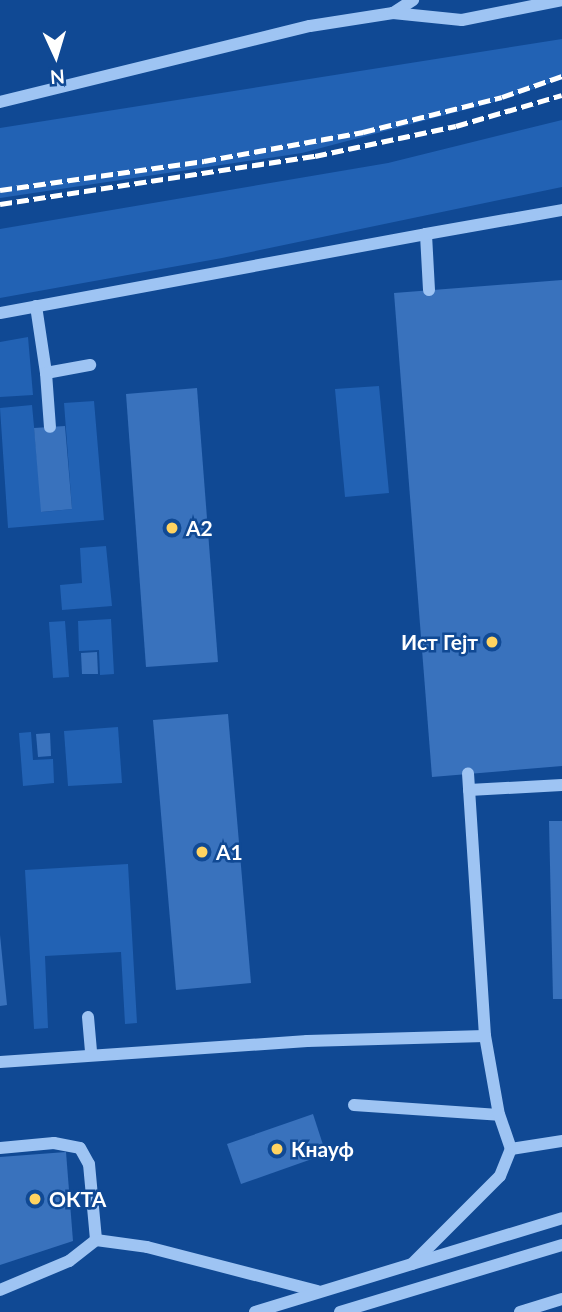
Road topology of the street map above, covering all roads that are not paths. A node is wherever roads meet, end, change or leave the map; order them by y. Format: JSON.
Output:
{"nodes":[{"id":1,"x":413,"y":0,"type":"edge"},
{"id":2,"x":562,"y":0,"type":"edge"},
{"id":3,"x":545,"y":3,"type":"junction"},
{"id":4,"x":392,"y":7,"type":"edge"},
{"id":5,"x":562,"y":7,"type":"edge"},
{"id":6,"x":0,"y":102,"type":"edge"},
{"id":7,"x":562,"y":210,"type":"edge"},
{"id":8,"x":426,"y":234,"type":"junction"},
{"id":9,"x":429,"y":290,"type":"dead end"},
{"id":10,"x":36,"y":306,"type":"junction"},
{"id":11,"x":0,"y":313,"type":"edge"},
{"id":12,"x":90,"y":366,"type":"dead end"},
{"id":13,"x":46,"y":373,"type":"junction"},
{"id":14,"x":50,"y":427,"type":"dead end"},
{"id":15,"x":468,"y":774,"type":"dead end"},
{"id":16,"x":562,"y":785,"type":"edge"},
{"id":17,"x":469,"y":790,"type":"junction"},
{"id":18,"x":88,"y":1017,"type":"dead end"},
{"id":19,"x":485,"y":1036,"type":"junction"},
{"id":20,"x":91,"y":1054,"type":"junction"},
{"id":21,"x":0,"y":1062,"type":"edge"},
{"id":22,"x":354,"y":1105,"type":"dead end"},
{"id":23,"x":499,"y":1115,"type":"junction"},
{"id":24,"x":562,"y":1141,"type":"edge"},
{"id":25,"x":0,"y":1148,"type":"edge"},
{"id":26,"x":510,"y":1149,"type":"junction"},
{"id":27,"x":562,"y":1218,"type":"edge"},
{"id":28,"x":96,"y":1240,"type":"junction"},
{"id":29,"x":562,"y":1245,"type":"edge"},
{"id":30,"x":412,"y":1264,"type":"junction"},
{"id":31,"x":0,"y":1290,"type":"edge"},
{"id":32,"x":320,"y":1292,"type":"junction"},
{"id":33,"x":562,"y":1299,"type":"edge"},
{"id":34,"x":255,"y":1312,"type":"edge"},
{"id":35,"x":340,"y":1312,"type":"edge"},
{"id":36,"x":520,"y":1312,"type":"edge"}],
"edges":[{"from":1,"to":4,"type":"street"},
{"from":2,"to":3,"type":"street"},
{"from":3,"to":4,"type":"street"},
{"from":3,"to":5,"type":"street"},
{"from":4,"to":6,"type":"street"},
{"from":7,"to":8,"type":"street"},
{"from":8,"to":9,"type":"street"},
{"from":8,"to":10,"type":"street"},
{"from":10,"to":11,"type":"street"},
{"from":10,"to":13,"type":"street"},
{"from":12,"to":13,"type":"street"},
{"from":13,"to":14,"type":"street"},
{"from":15,"to":17,"type":"street"},
{"from":16,"to":17,"type":"street"},
{"from":17,"to":19,"type":"street"},
{"from":18,"to":20,"type":"street"},
{"from":19,"to":20,"type":"street"},
{"from":19,"to":23,"type":"street"},
{"from":20,"to":21,"type":"street"},
{"from":22,"to":23,"type":"street"},
{"from":23,"to":26,"type":"street"},
{"from":24,"to":26,"type":"street"},
{"from":25,"to":28,"type":"street"},
{"from":26,"to":30,"type":"street"},
{"from":27,"to":30,"type":"street"},
{"from":28,"to":31,"type":"street"},
{"from":28,"to":32,"type":"street"},
{"from":29,"to":35,"type":"street"},
{"from":30,"to":32,"type":"street"},
{"from":32,"to":34,"type":"street"},
{"from":33,"to":36,"type":"street"}]}
